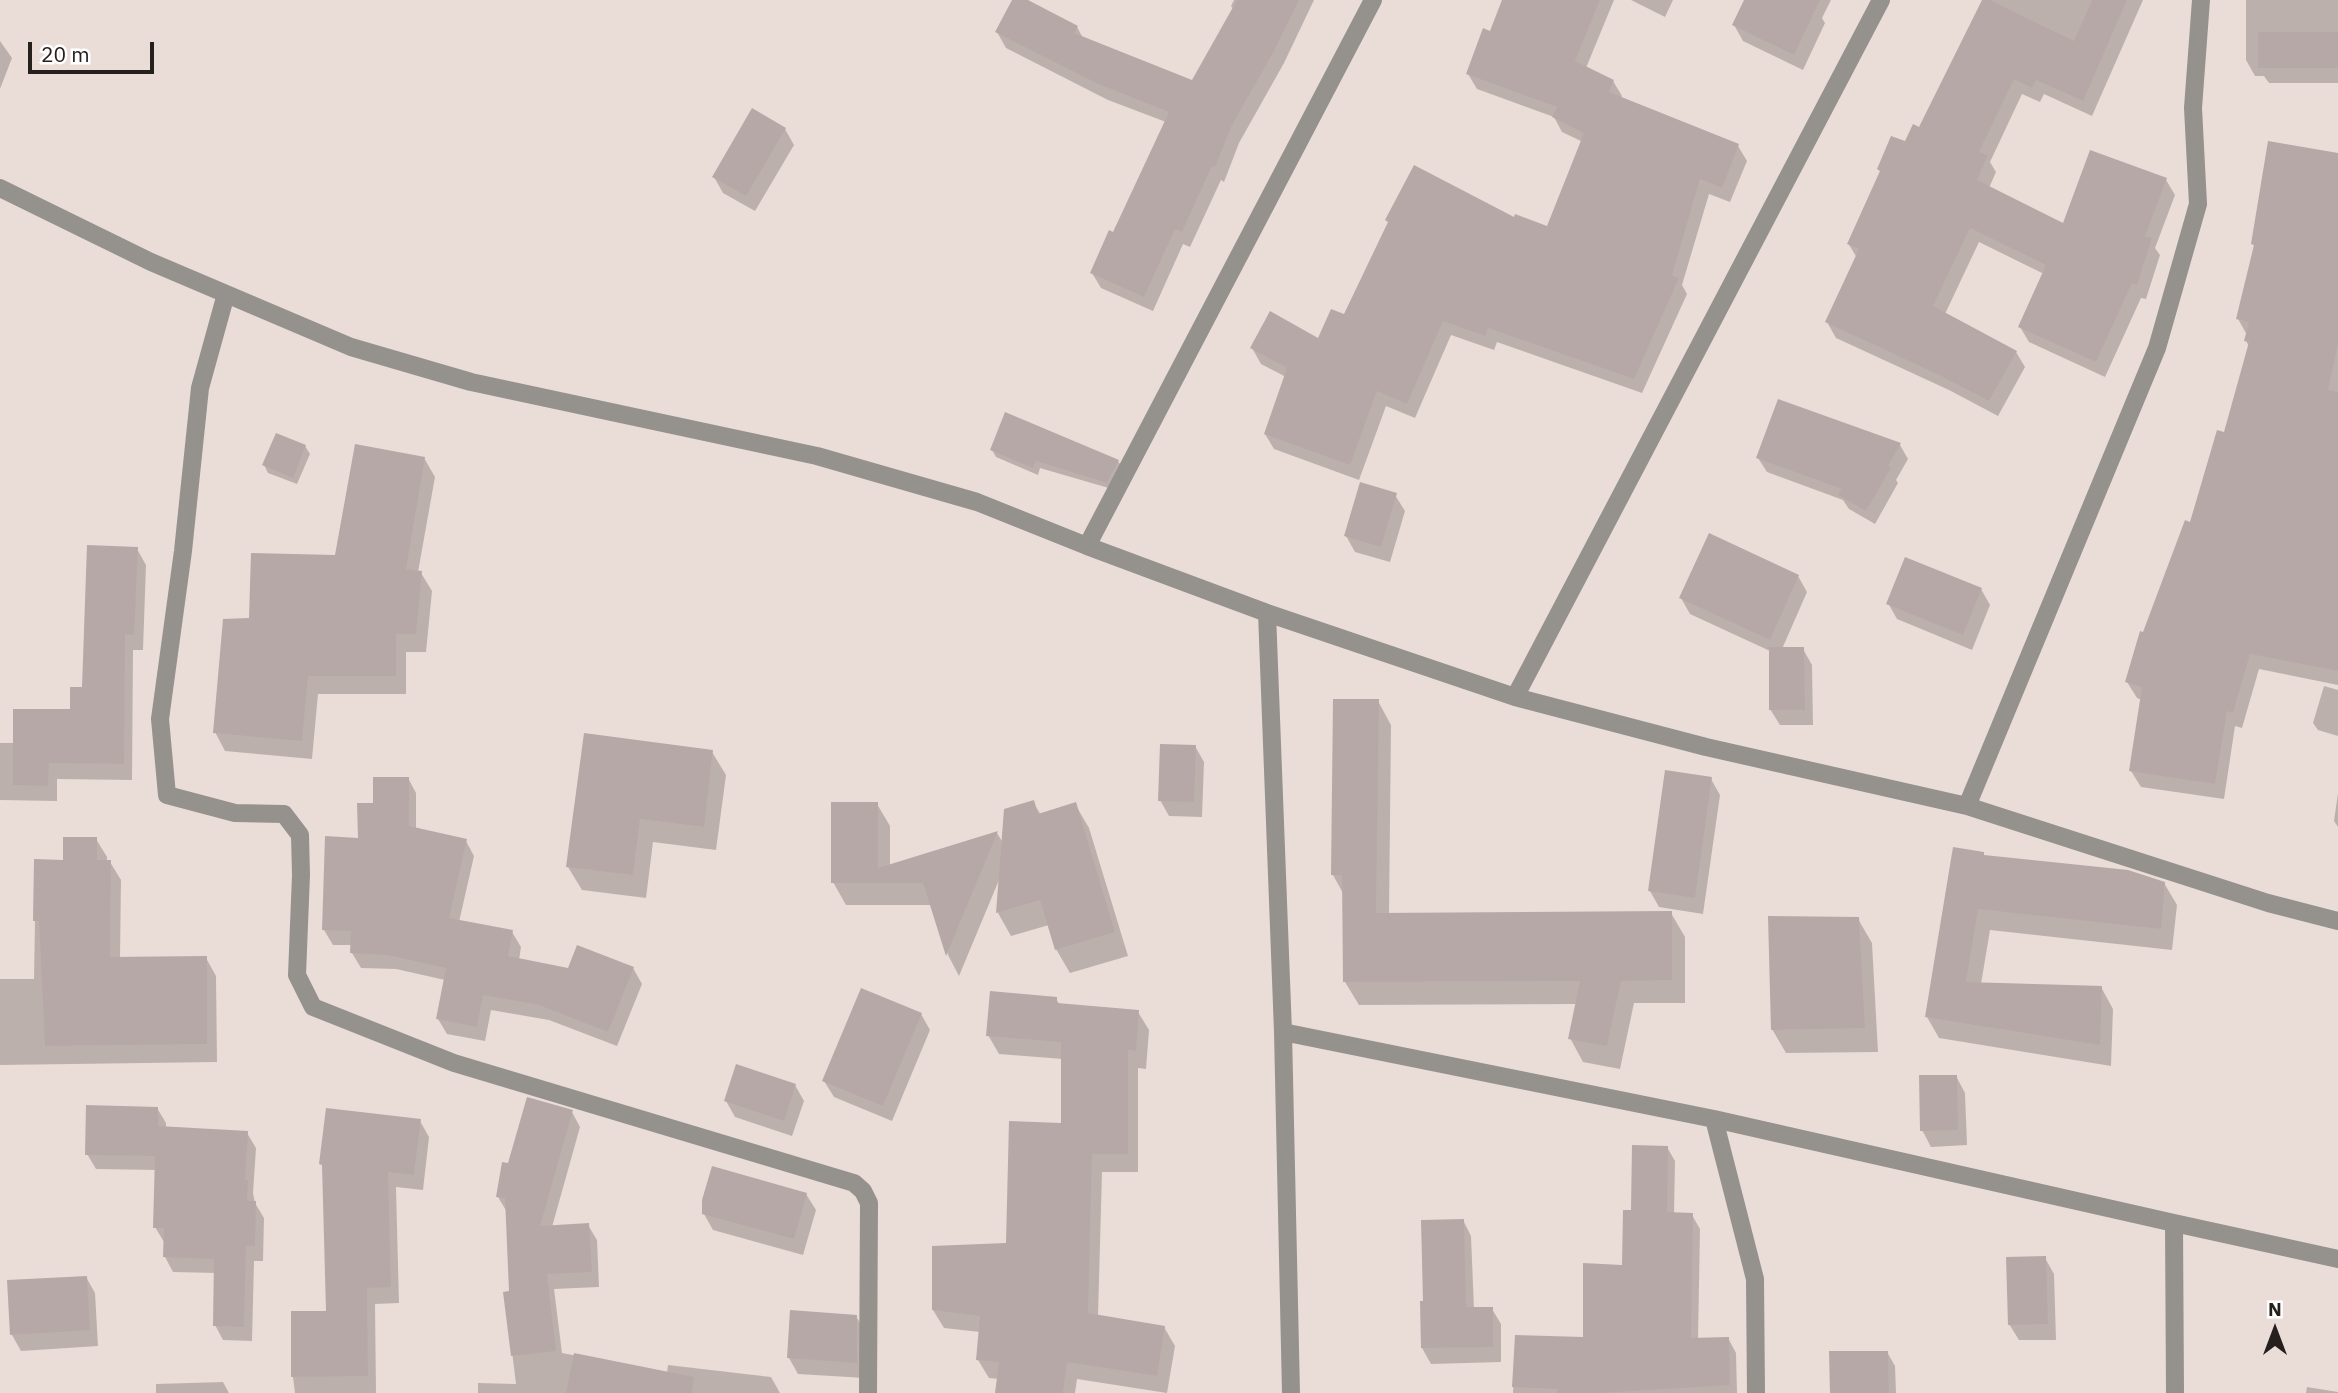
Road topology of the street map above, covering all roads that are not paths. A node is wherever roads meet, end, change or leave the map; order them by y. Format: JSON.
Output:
{"nodes":[{"id":1,"x":1373,"y":0,"type":"edge"},
{"id":2,"x":1881,"y":0,"type":"edge"},
{"id":3,"x":2201,"y":0,"type":"edge"},
{"id":4,"x":0,"y":188,"type":"edge"},
{"id":5,"x":226,"y":294,"type":"junction"},
{"id":6,"x":1087,"y":546,"type":"junction"},
{"id":7,"x":1267,"y":612,"type":"junction"},
{"id":8,"x":1515,"y":697,"type":"junction"},
{"id":9,"x":1967,"y":806,"type":"junction"},
{"id":10,"x":2338,"y":921,"type":"edge"},
{"id":11,"x":1283,"y":1032,"type":"junction"},
{"id":12,"x":1714,"y":1119,"type":"junction"},
{"id":13,"x":2174,"y":1223,"type":"junction"},
{"id":14,"x":2338,"y":1259,"type":"edge"},
{"id":15,"x":868,"y":1393,"type":"edge"},
{"id":16,"x":1291,"y":1393,"type":"edge"},
{"id":17,"x":1756,"y":1393,"type":"edge"},
{"id":18,"x":2175,"y":1393,"type":"edge"}],
"edges":[{"from":1,"to":6,"type":"street"},
{"from":2,"to":8,"type":"street"},
{"from":3,"to":9,"type":"street"},
{"from":4,"to":5,"type":"street"},
{"from":5,"to":6,"type":"street"},
{"from":5,"to":15,"type":"street"},
{"from":6,"to":7,"type":"street"},
{"from":7,"to":8,"type":"street"},
{"from":7,"to":11,"type":"street"},
{"from":8,"to":9,"type":"street"},
{"from":9,"to":10,"type":"street"},
{"from":11,"to":12,"type":"street"},
{"from":11,"to":16,"type":"street"},
{"from":12,"to":13,"type":"street"},
{"from":12,"to":17,"type":"street"},
{"from":13,"to":14,"type":"street"},
{"from":13,"to":18,"type":"street"}]}
